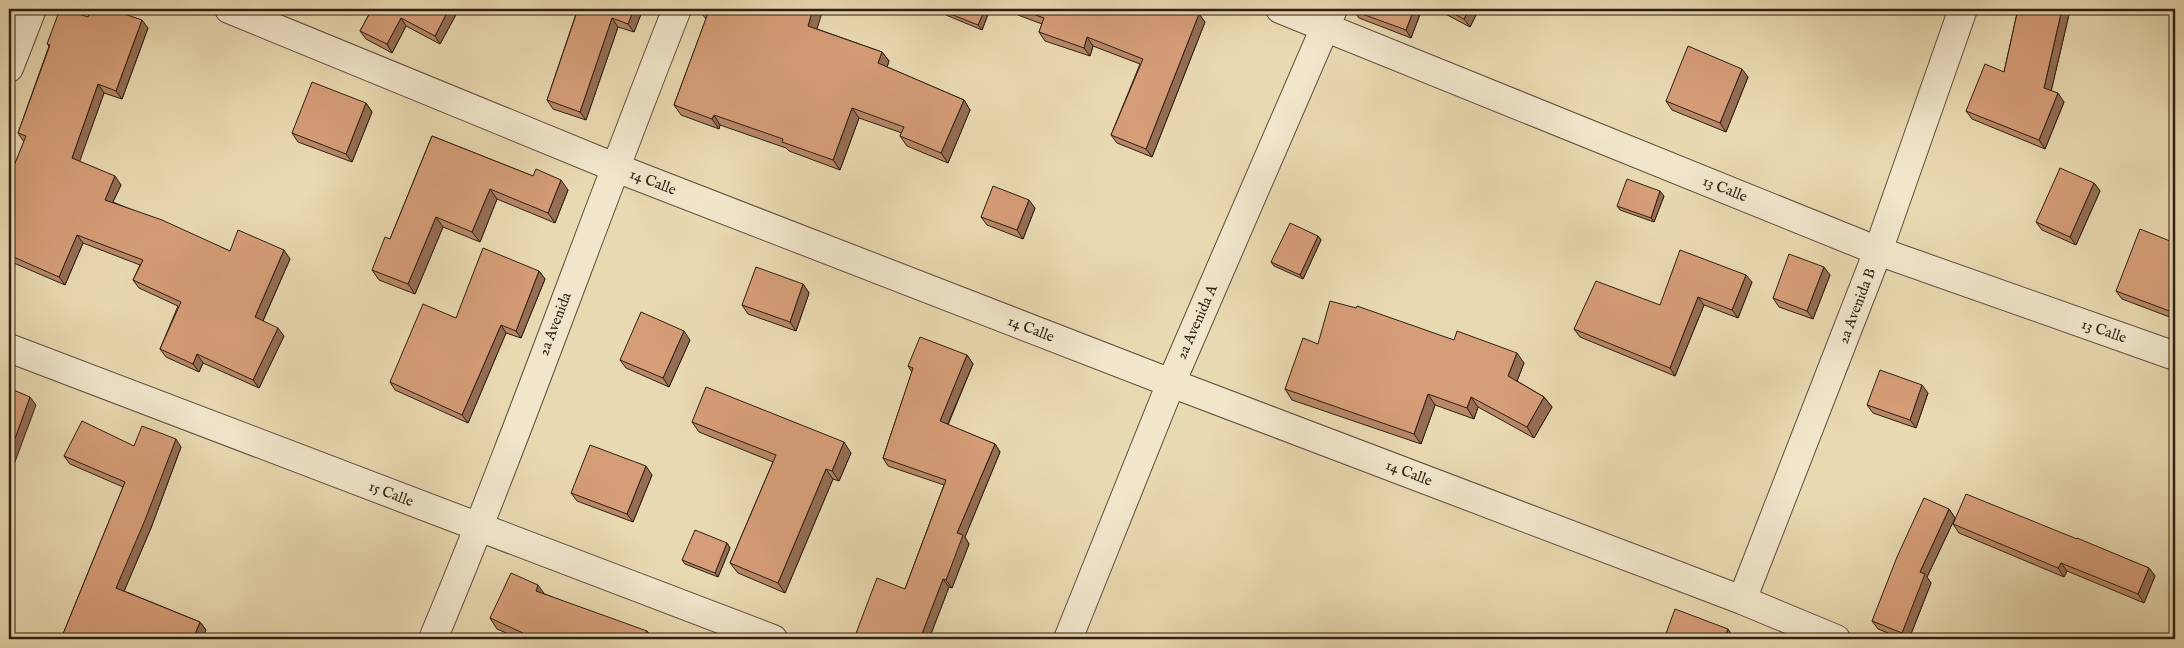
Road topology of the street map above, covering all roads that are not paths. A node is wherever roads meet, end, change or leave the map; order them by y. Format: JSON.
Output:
{"nodes":[{"id":1,"x":32,"y":9,"type":"edge"},
{"id":2,"x":229,"y":9,"type":"edge"},
{"id":3,"x":677,"y":9,"type":"edge"},
{"id":4,"x":1280,"y":9,"type":"edge"},
{"id":5,"x":1963,"y":9,"type":"edge"},
{"id":6,"x":1329,"y":18,"type":"edge"},
{"id":7,"x":9,"y":68,"type":"edge"},
{"id":8,"x":614,"y":167,"type":"junction"},
{"id":9,"x":1878,"y":251,"type":"junction"},
{"id":10,"x":9,"y":348,"type":"edge"},
{"id":11,"x":2175,"y":356,"type":"edge"},
{"id":12,"x":1171,"y":383,"type":"junction"},
{"id":13,"x":479,"y":528,"type":"junction"},
{"id":14,"x":1742,"y":600,"type":"junction"},
{"id":15,"x":433,"y":639,"type":"edge"},
{"id":16,"x":773,"y":639,"type":"edge"},
{"id":17,"x":1068,"y":639,"type":"edge"},
{"id":18,"x":1836,"y":639,"type":"edge"}],
"edges":[{"from":1,"to":7,"type":"street"},
{"from":2,"to":8,"type":"street","name":"14 Calle"},
{"from":3,"to":8,"type":"street","name":"2a Avenida"},
{"from":4,"to":6,"type":"street","name":"13 Calle"},
{"from":5,"to":9,"type":"street","name":"2a Avenida B"},
{"from":6,"to":9,"type":"street","name":"13 Calle"},
{"from":6,"to":12,"type":"street","name":"2a Avenida A"},
{"from":8,"to":12,"type":"street","name":"14 Calle"},
{"from":8,"to":13,"type":"street","name":"2a Avenida"},
{"from":9,"to":11,"type":"street","name":"13 Calle"},
{"from":9,"to":14,"type":"street","name":"2a Avenida B"},
{"from":10,"to":13,"type":"street","name":"15 Calle"},
{"from":12,"to":14,"type":"street","name":"14 Calle"},
{"from":12,"to":17,"type":"street","name":"2a Avenida A"},
{"from":13,"to":15,"type":"street","name":"2a Avenida"},
{"from":13,"to":16,"type":"street","name":"15 Calle"},
{"from":14,"to":18,"type":"street","name":"14 Calle"}]}
